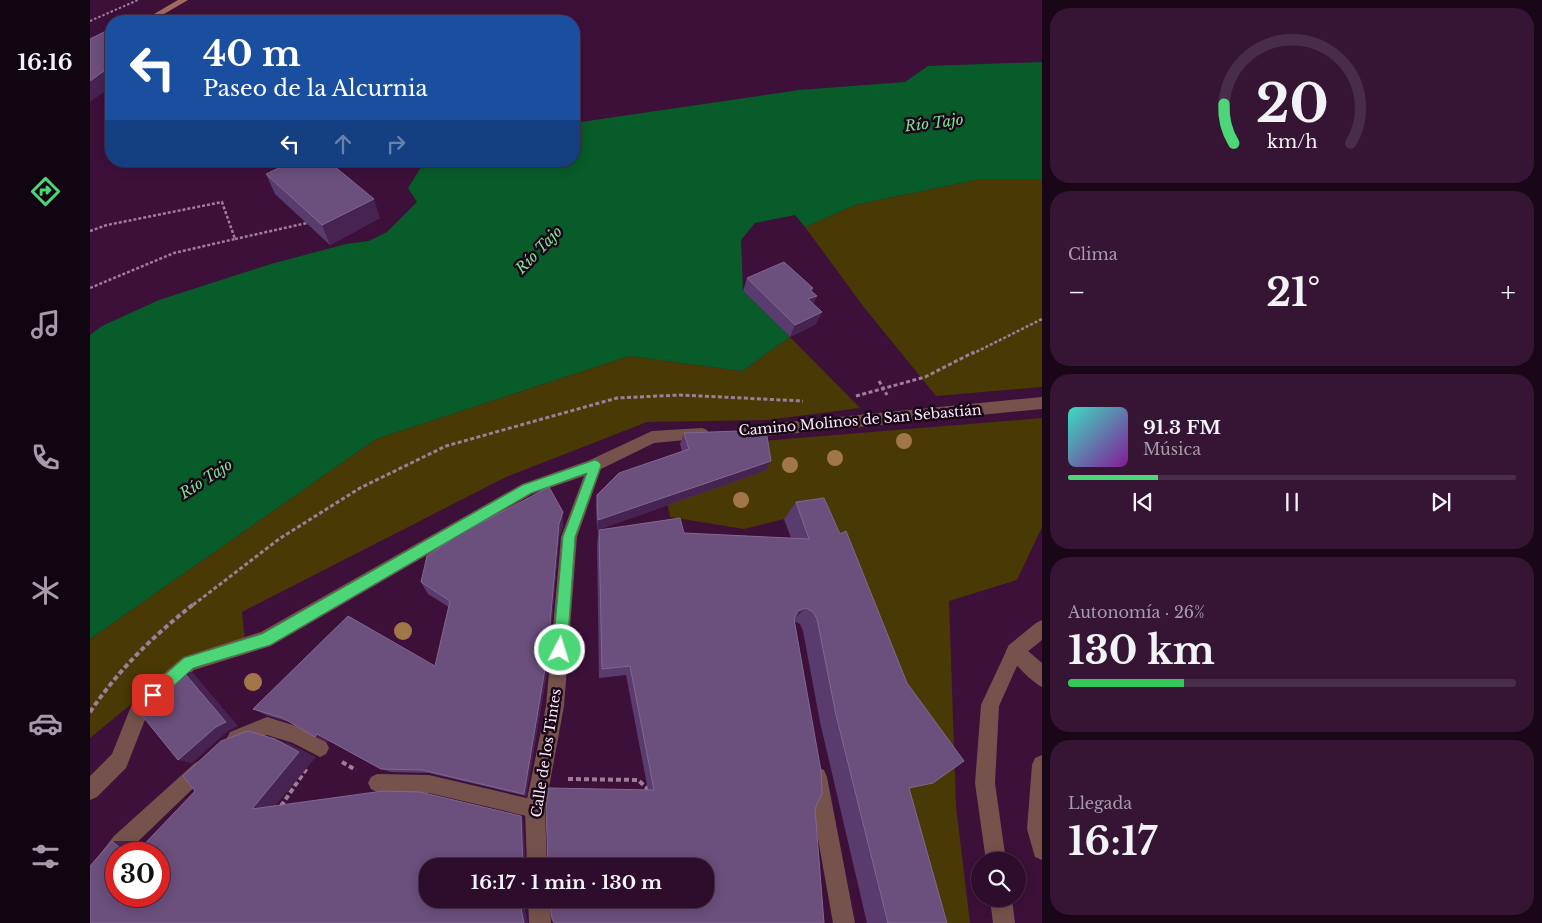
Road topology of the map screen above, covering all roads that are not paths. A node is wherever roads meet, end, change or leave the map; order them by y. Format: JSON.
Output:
{"nodes":[{"id":1,"x":184,"y":0,"type":"edge"},
{"id":2,"x":157,"y":15,"type":"edge"},
{"id":3,"x":1042,"y":403,"type":"edge"},
{"id":4,"x":734,"y":432,"type":"edge"},
{"id":5,"x":716,"y":433,"type":"edge"},
{"id":6,"x":595,"y":465,"type":"junction"},
{"id":7,"x":1042,"y":629,"type":"edge"},
{"id":8,"x":1015,"y":650,"type":"junction"},
{"id":9,"x":1042,"y":678,"type":"edge"},
{"id":10,"x":320,"y":748,"type":"edge"},
{"id":11,"x":813,"y":758,"type":"edge"},
{"id":12,"x":1042,"y":765,"type":"edge"},
{"id":13,"x":377,"y":783,"type":"edge"},
{"id":14,"x":90,"y":790,"type":"edge"},
{"id":15,"x":820,"y":793,"type":"junction"},
{"id":16,"x":535,"y":809,"type":"junction"},
{"id":17,"x":1042,"y":850,"type":"edge"},
{"id":18,"x":995,"y":852,"type":"edge"},
{"id":19,"x":537,"y":858,"type":"edge"},
{"id":20,"x":817,"y":880,"type":"edge"},
{"id":21,"x":90,"y":882,"type":"edge"},
{"id":22,"x":1002,"y":907,"type":"edge"},
{"id":23,"x":539,"y":908,"type":"edge"},
{"id":24,"x":540,"y":923,"type":"edge"},
{"id":25,"x":844,"y":923,"type":"edge"},
{"id":26,"x":1004,"y":923,"type":"edge"}],
"edges":[{"from":1,"to":2,"type":"main road"},
{"from":3,"to":4,"type":"street","name":"Camino Molinos de San Sebastián"},
{"from":5,"to":6,"type":"street"},
{"from":6,"to":14,"type":"street"},
{"from":6,"to":16,"type":"street","name":"Calle de los Tintes"},
{"from":7,"to":8,"type":"street"},
{"from":8,"to":9,"type":"street"},
{"from":8,"to":18,"type":"street"},
{"from":10,"to":21,"type":"lane"},
{"from":11,"to":15,"type":"street"},
{"from":12,"to":17,"type":"street"},
{"from":13,"to":16,"type":"lane"},
{"from":15,"to":20,"type":"street"},
{"from":15,"to":25,"type":"street"},
{"from":16,"to":19,"type":"street","name":"Calle de los Tintes"},
{"from":22,"to":26,"type":"street"},
{"from":23,"to":24,"type":"street"}]}
